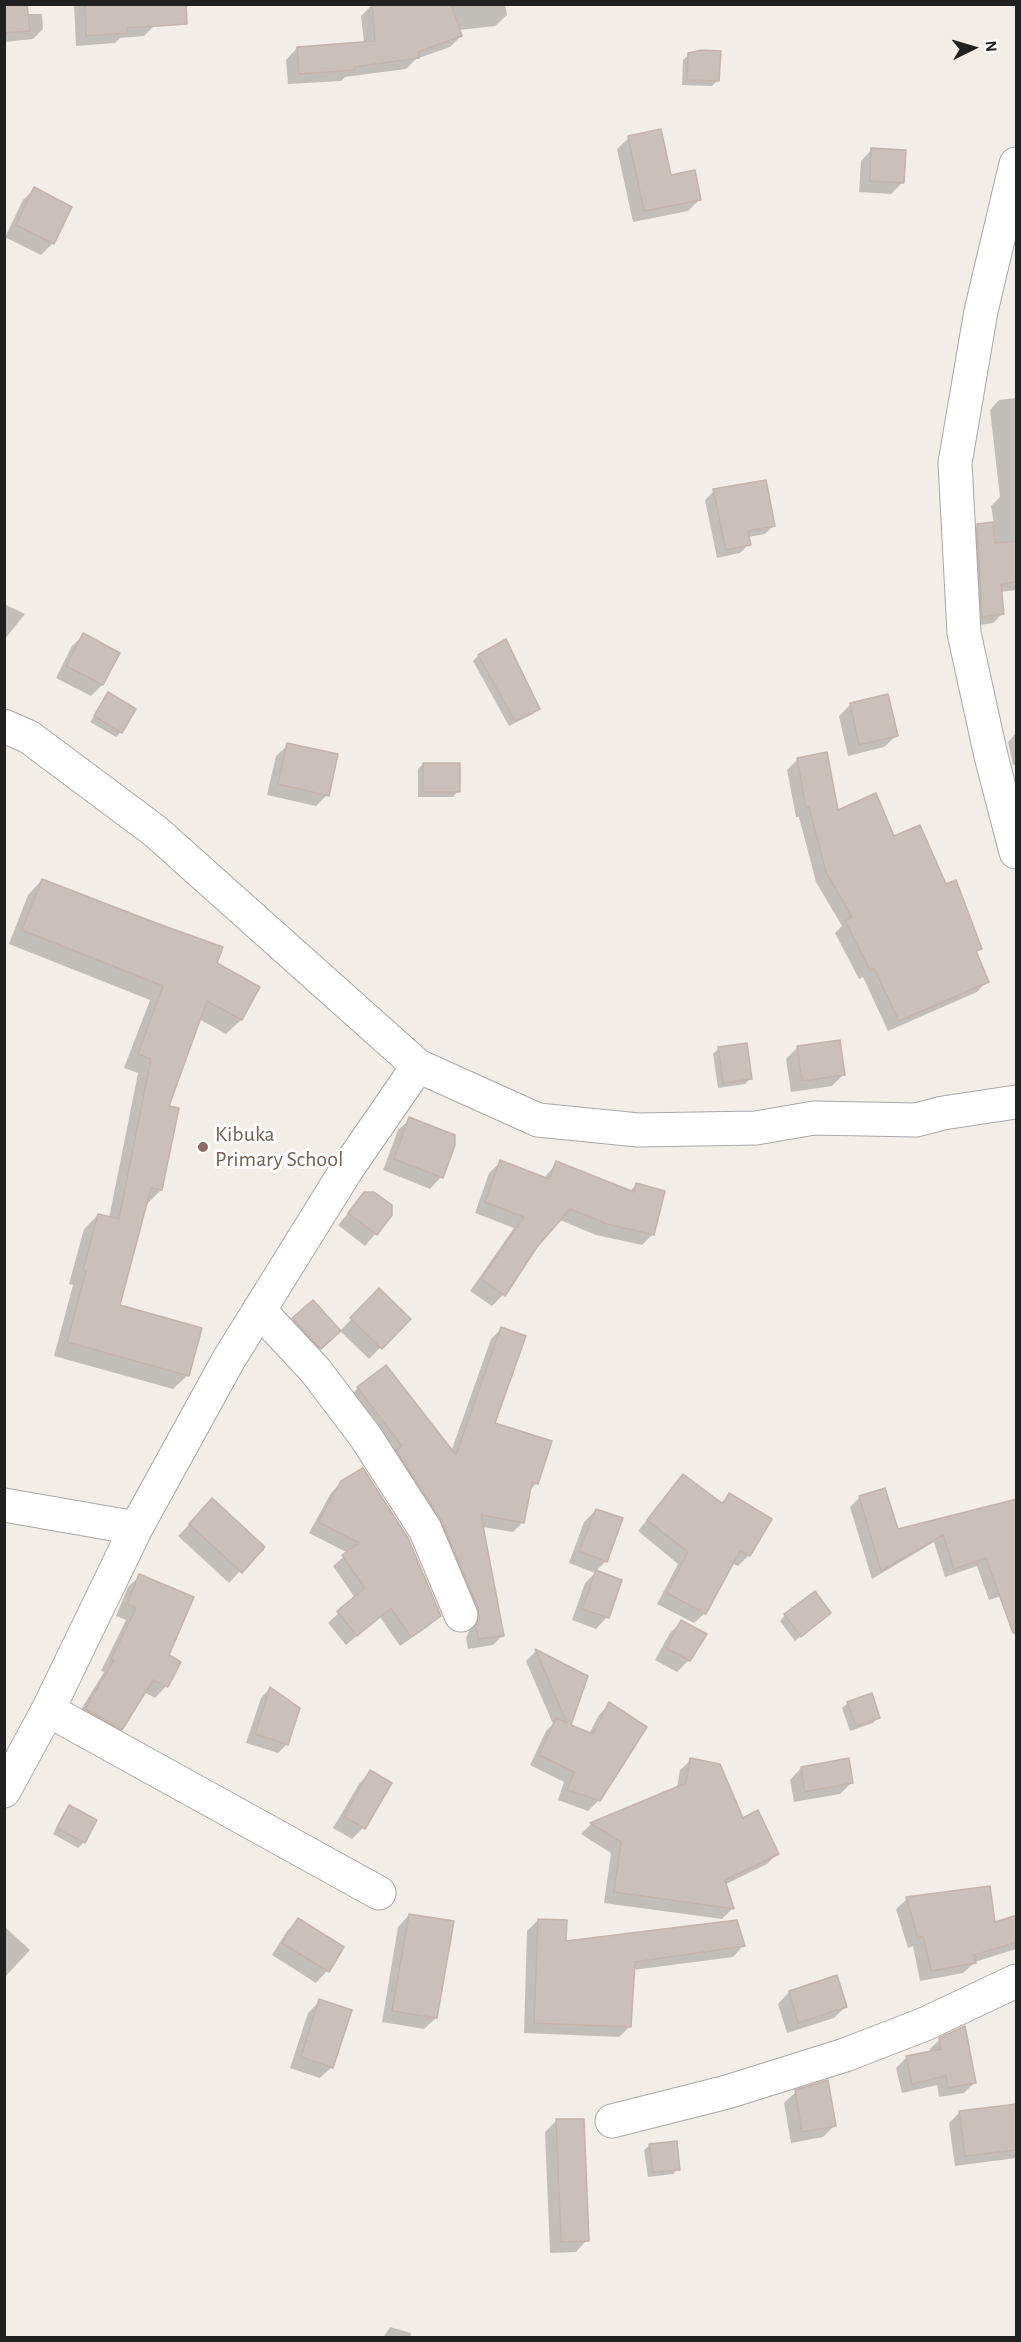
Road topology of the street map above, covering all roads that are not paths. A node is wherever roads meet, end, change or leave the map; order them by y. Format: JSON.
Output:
{"nodes":[{"id":1,"x":1017,"y":164,"type":"edge"},
{"id":2,"x":4,"y":726,"type":"edge"},
{"id":3,"x":1017,"y":852,"type":"edge"},
{"id":4,"x":418,"y":1066,"type":"junction"},
{"id":5,"x":1017,"y":1102,"type":"edge"},
{"id":6,"x":259,"y":1310,"type":"junction"},
{"id":7,"x":4,"y":1505,"type":"edge"},
{"id":8,"x":136,"y":1528,"type":"junction"},
{"id":9,"x":461,"y":1615,"type":"dead end"},
{"id":10,"x":48,"y":1710,"type":"junction"},
{"id":11,"x":4,"y":1791,"type":"edge"},
{"id":12,"x":379,"y":1893,"type":"dead end"},
{"id":13,"x":1017,"y":1981,"type":"edge"},
{"id":14,"x":612,"y":2121,"type":"dead end"}],
"edges":[{"from":1,"to":3,"type":"street"},
{"from":2,"to":4,"type":"street"},
{"from":4,"to":5,"type":"street"},
{"from":4,"to":6,"type":"street"},
{"from":6,"to":8,"type":"street"},
{"from":6,"to":9,"type":"street"},
{"from":7,"to":8,"type":"street"},
{"from":8,"to":10,"type":"street"},
{"from":10,"to":11,"type":"street"},
{"from":10,"to":12,"type":"street"},
{"from":13,"to":14,"type":"street"}]}
